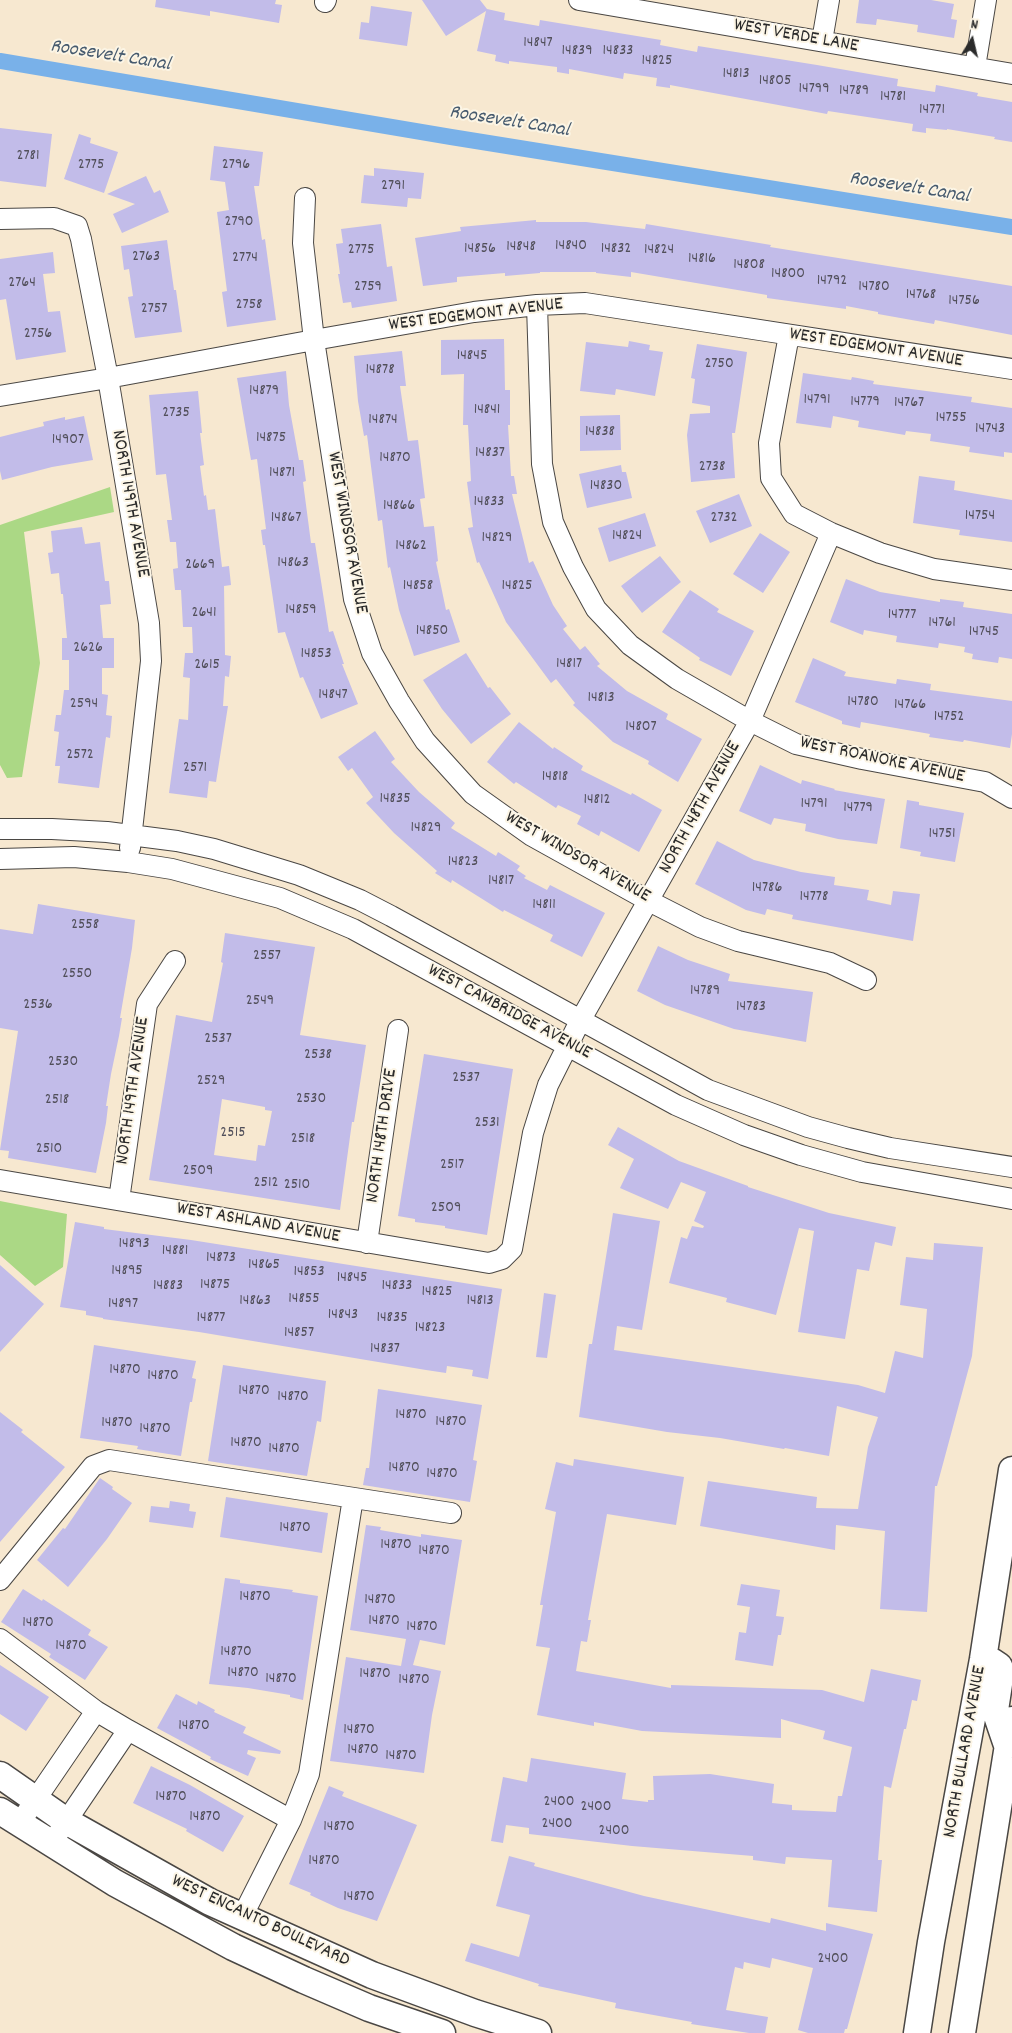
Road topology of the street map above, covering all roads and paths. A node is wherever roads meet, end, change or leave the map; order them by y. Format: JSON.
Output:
{"nodes":[{"id":1,"x":579,"y":0,"type":"edge"},
{"id":2,"x":829,"y":0,"type":"edge"},
{"id":3,"x":986,"y":0,"type":"edge"},
{"id":4,"x":822,"y":42,"type":"junction"},
{"id":5,"x":975,"y":68,"type":"junction"},
{"id":6,"x":1012,"y":74,"type":"edge"},
{"id":7,"x":305,"y":198,"type":"dead end"},
{"id":8,"x":0,"y":219,"type":"edge"},
{"id":9,"x":538,"y":305,"type":"junction"},
{"id":10,"x":789,"y":336,"type":"junction"},
{"id":11,"x":314,"y":340,"type":"junction"},
{"id":12,"x":1012,"y":369,"type":"edge"},
{"id":13,"x":108,"y":378,"type":"junction"},
{"id":14,"x":0,"y":396,"type":"edge"},
{"id":15,"x":832,"y":533,"type":"junction"},
{"id":16,"x":1012,"y":580,"type":"edge"},
{"id":17,"x":750,"y":721,"type":"junction"},
{"id":18,"x":1012,"y":798,"type":"edge"},
{"id":19,"x":0,"y":829,"type":"edge"},
{"id":20,"x":132,"y":834,"type":"junction"},
{"id":21,"x":0,"y":859,"type":"edge"},
{"id":22,"x":128,"y":862,"type":"junction"},
{"id":23,"x":649,"y":900,"type":"junction"},
{"id":24,"x":175,"y":961,"type":"dead end"},
{"id":25,"x":866,"y":980,"type":"dead end"},
{"id":26,"x":580,"y":1021,"type":"junction"},
{"id":27,"x":398,"y":1030,"type":"dead end"},
{"id":28,"x":568,"y":1045,"type":"junction"},
{"id":29,"x":1012,"y":1167,"type":"edge"},
{"id":30,"x":0,"y":1180,"type":"edge"},
{"id":31,"x":1012,"y":1199,"type":"edge"},
{"id":32,"x":119,"y":1200,"type":"junction"},
{"id":33,"x":367,"y":1243,"type":"junction"},
{"id":34,"x":512,"y":1249,"type":"joint"},
{"id":35,"x":1012,"y":1470,"type":"edge"},
{"id":36,"x":353,"y":1498,"type":"junction"},
{"id":37,"x":451,"y":1513,"type":"dead end"},
{"id":38,"x":0,"y":1580,"type":"edge"},
{"id":39,"x":0,"y":1639,"type":"edge"},
{"id":40,"x":984,"y":1659,"type":"junction"},
{"id":41,"x":96,"y":1711,"type":"junction"},
{"id":42,"x":1012,"y":1720,"type":"edge"},
{"id":43,"x":128,"y":1730,"type":"junction"},
{"id":44,"x":1008,"y":1747,"type":"junction"},
{"id":45,"x":0,"y":1775,"type":"edge"},
{"id":46,"x":35,"y":1800,"type":"junction"},
{"id":47,"x":10,"y":1817,"type":"edge"},
{"id":48,"x":291,"y":1820,"type":"junction"},
{"id":49,"x":66,"y":1821,"type":"junction"},
{"id":50,"x":51,"y":1844,"type":"junction"},
{"id":51,"x":242,"y":1917,"type":"junction"},
{"id":52,"x":472,"y":2023,"type":"edge"},
{"id":53,"x":442,"y":2033,"type":"edge"},
{"id":54,"x":538,"y":2033,"type":"edge"},
{"id":55,"x":917,"y":2033,"type":"edge"},
{"id":56,"x":962,"y":2033,"type":"edge"}],
"edges":[{"from":1,"to":4,"type":"street","name":"WEST VERDE LANE"},
{"from":2,"to":4,"type":"street"},
{"from":3,"to":5,"type":"street"},
{"from":4,"to":5,"type":"street","name":"WEST VERDE LANE"},
{"from":5,"to":6,"type":"street","name":"WEST VERDE LANE"},
{"from":7,"to":11,"type":"street","name":"WEST WINDSOR AVENUE"},
{"from":8,"to":13,"type":"street","name":"NORTH 149TH AVENUE"},
{"from":9,"to":10,"type":"street","name":"WEST EDGEMONT AVENUE"},
{"from":9,"to":11,"type":"street","name":"WEST EDGEMONT AVENUE"},
{"from":9,"to":17,"type":"street","name":"WEST ROANOKE AVENUE"},
{"from":10,"to":12,"type":"street","name":"WEST EDGEMONT AVENUE"},
{"from":10,"to":15,"type":"street"},
{"from":11,"to":13,"type":"street","name":"WEST EDGEMONT AVENUE"},
{"from":11,"to":23,"type":"street","name":"WEST WINDSOR AVENUE"},
{"from":13,"to":14,"type":"street","name":"WEST EDGEMONT AVENUE"},
{"from":13,"to":20,"type":"street","name":"NORTH 149TH AVENUE"},
{"from":15,"to":16,"type":"street"},
{"from":15,"to":17,"type":"street","name":"NORTH 148TH AVENUE"},
{"from":17,"to":18,"type":"street","name":"WEST ROANOKE AVENUE"},
{"from":17,"to":23,"type":"street","name":"NORTH 148TH AVENUE"},
{"from":19,"to":20,"type":"street","name":"WEST CAMBRIDGE AVENUE"},
{"from":20,"to":22,"type":"street","name":"NORTH 149TH AVENUE"},
{"from":20,"to":26,"type":"street","name":"WEST CAMBRIDGE AVENUE"},
{"from":21,"to":22,"type":"street","name":"WEST CAMBRIDGE AVENUE"},
{"from":22,"to":28,"type":"street","name":"WEST CAMBRIDGE AVENUE"},
{"from":23,"to":25,"type":"street","name":"WEST WINDSOR AVENUE"},
{"from":23,"to":26,"type":"street","name":"NORTH 148TH AVENUE"},
{"from":24,"to":32,"type":"street","name":"NORTH 149TH AVENUE"},
{"from":26,"to":28,"type":"street","name":"NORTH 148TH AVENUE"},
{"from":26,"to":29,"type":"street","name":"WEST CAMBRIDGE AVENUE"},
{"from":27,"to":33,"type":"street","name":"NORTH 148TH DRIVE"},
{"from":28,"to":31,"type":"street","name":"WEST CAMBRIDGE AVENUE"},
{"from":28,"to":34,"type":"street","name":"NORTH 148TH AVENUE"},
{"from":30,"to":32,"type":"street","name":"WEST ASHLAND AVENUE"},
{"from":32,"to":33,"type":"street","name":"WEST ASHLAND AVENUE"},
{"from":33,"to":34,"type":"street","name":"WEST ASHLAND AVENUE"},
{"from":35,"to":40,"type":"main road","name":"NORTH BULLARD AVENUE"},
{"from":36,"to":37,"type":"street"},
{"from":36,"to":38,"type":"street"},
{"from":36,"to":48,"type":"street"},
{"from":39,"to":41,"type":"street"},
{"from":40,"to":44,"type":"main road"},
{"from":40,"to":55,"type":"main road","name":"NORTH BULLARD AVENUE"},
{"from":41,"to":43,"type":"street"},
{"from":41,"to":46,"type":"street"},
{"from":42,"to":44,"type":"main road"},
{"from":43,"to":48,"type":"street"},
{"from":43,"to":49,"type":"street"},
{"from":44,"to":56,"type":"main road"},
{"from":45,"to":46,"type":"main road","name":"WEST ENCANTO BOULEVARD"},
{"from":46,"to":47,"type":"street"},
{"from":46,"to":49,"type":"main road","name":"WEST ENCANTO BOULEVARD"},
{"from":47,"to":50,"type":"main road","name":"WEST ENCANTO BOULEVARD"},
{"from":48,"to":51,"type":"street"},
{"from":49,"to":50,"type":"street"},
{"from":49,"to":51,"type":"main road","name":"WEST ENCANTO BOULEVARD"},
{"from":50,"to":53,"type":"main road","name":"WEST ENCANTO BOULEVARD"},
{"from":51,"to":52,"type":"main road","name":"WEST ENCANTO BOULEVARD"},
{"from":52,"to":54,"type":"main road","name":"WEST ENCANTO BOULEVARD"}]}
